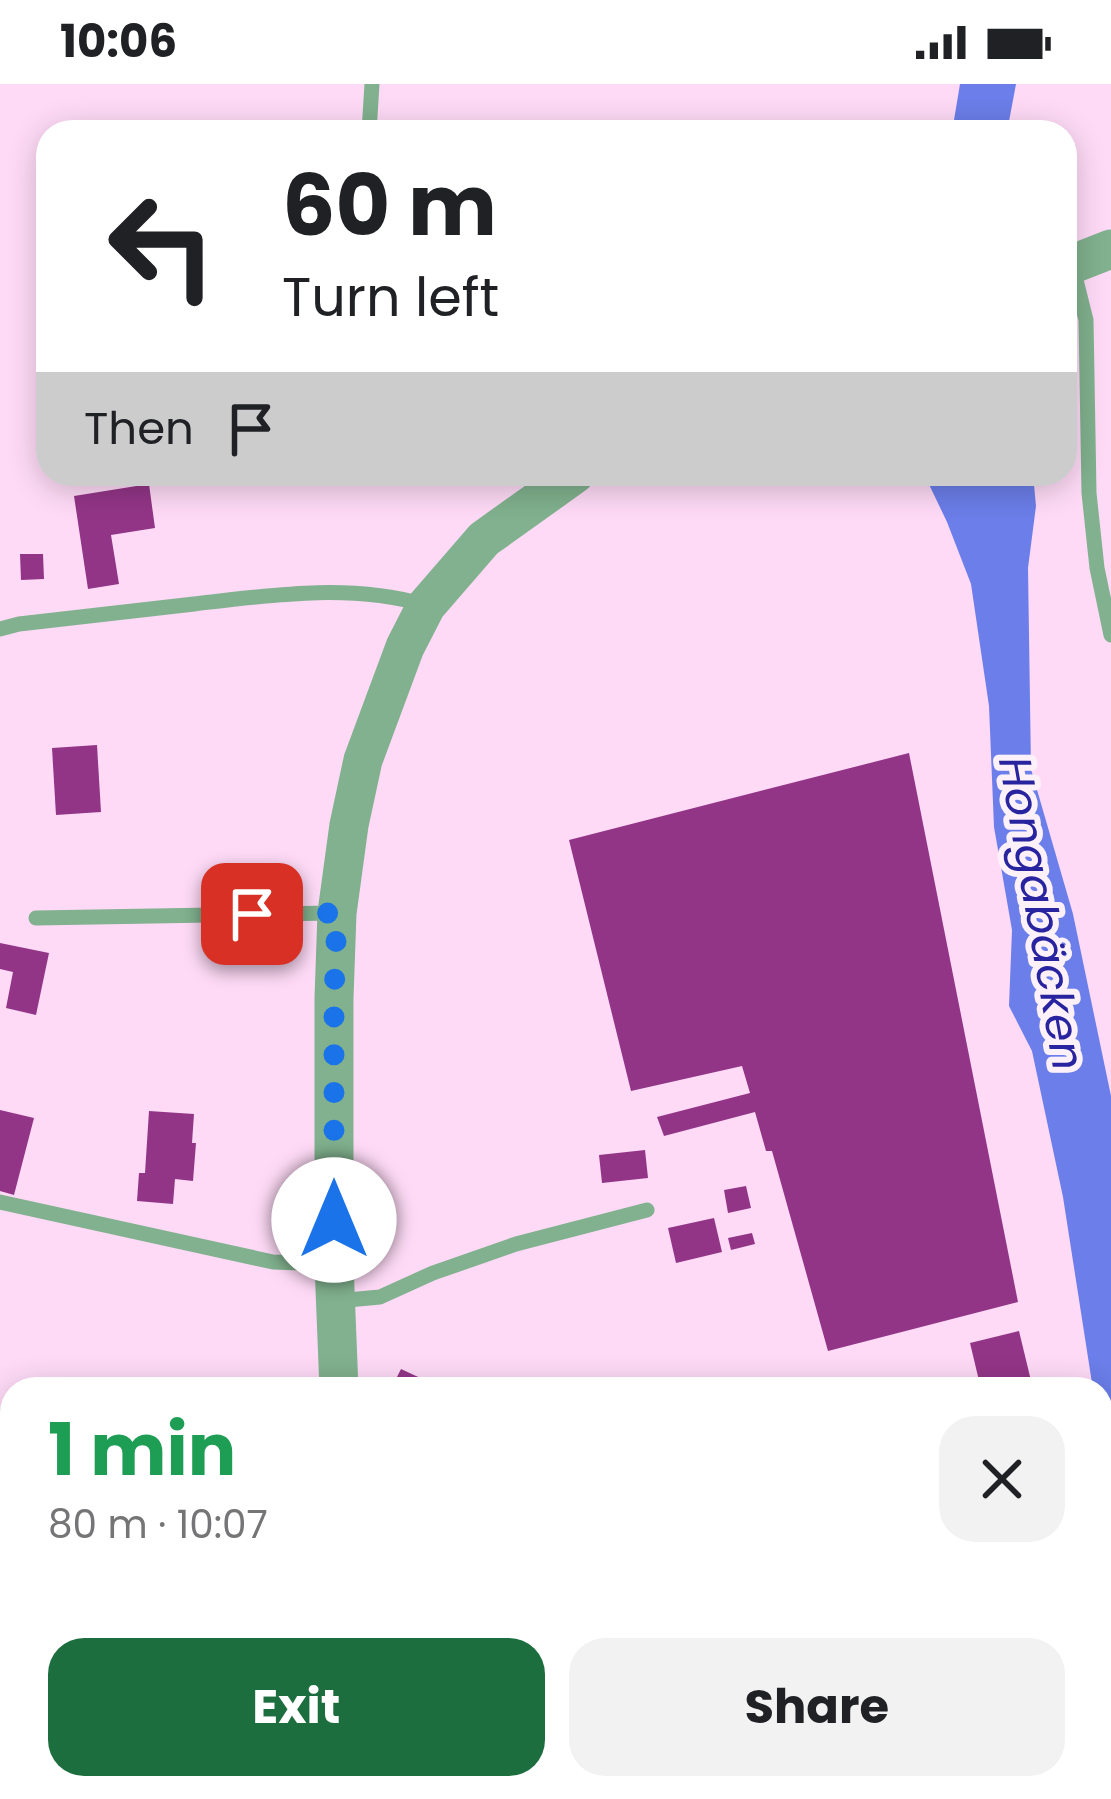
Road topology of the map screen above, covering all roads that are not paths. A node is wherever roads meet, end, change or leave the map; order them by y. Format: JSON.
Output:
{"nodes":[{"id":1,"x":372,"y":84,"type":"edge"},
{"id":2,"x":369,"y":120,"type":"edge"},
{"id":3,"x":1111,"y":249,"type":"edge"},
{"id":4,"x":1077,"y":263,"type":"edge"},
{"id":5,"x":1077,"y":291,"type":"edge"},
{"id":6,"x":558,"y":486,"type":"edge"},
{"id":7,"x":425,"y":606,"type":"junction"},
{"id":8,"x":0,"y":618,"type":"edge"},
{"id":9,"x":19,"y":624,"type":"junction"},
{"id":10,"x":0,"y":629,"type":"edge"},
{"id":11,"x":1111,"y":635,"type":"edge"},
{"id":12,"x":337,"y":913,"type":"junction"},
{"id":13,"x":36,"y":918,"type":"dead end"},
{"id":14,"x":0,"y":1202,"type":"edge"},
{"id":15,"x":647,"y":1210,"type":"dead end"},
{"id":16,"x":335,"y":1282,"type":"junction"},
{"id":17,"x":339,"y":1377,"type":"edge"}],
"edges":[{"from":1,"to":2,"type":"lane"},
{"from":3,"to":4,"type":"street"},
{"from":5,"to":11,"type":"lane"},
{"from":6,"to":7,"type":"street"},
{"from":7,"to":9,"type":"lane"},
{"from":7,"to":12,"type":"street"},
{"from":8,"to":9,"type":"lane"},
{"from":9,"to":10,"type":"lane"},
{"from":12,"to":13,"type":"lane"},
{"from":12,"to":16,"type":"street"},
{"from":14,"to":16,"type":"lane"},
{"from":15,"to":16,"type":"lane"},
{"from":16,"to":17,"type":"street"}]}
